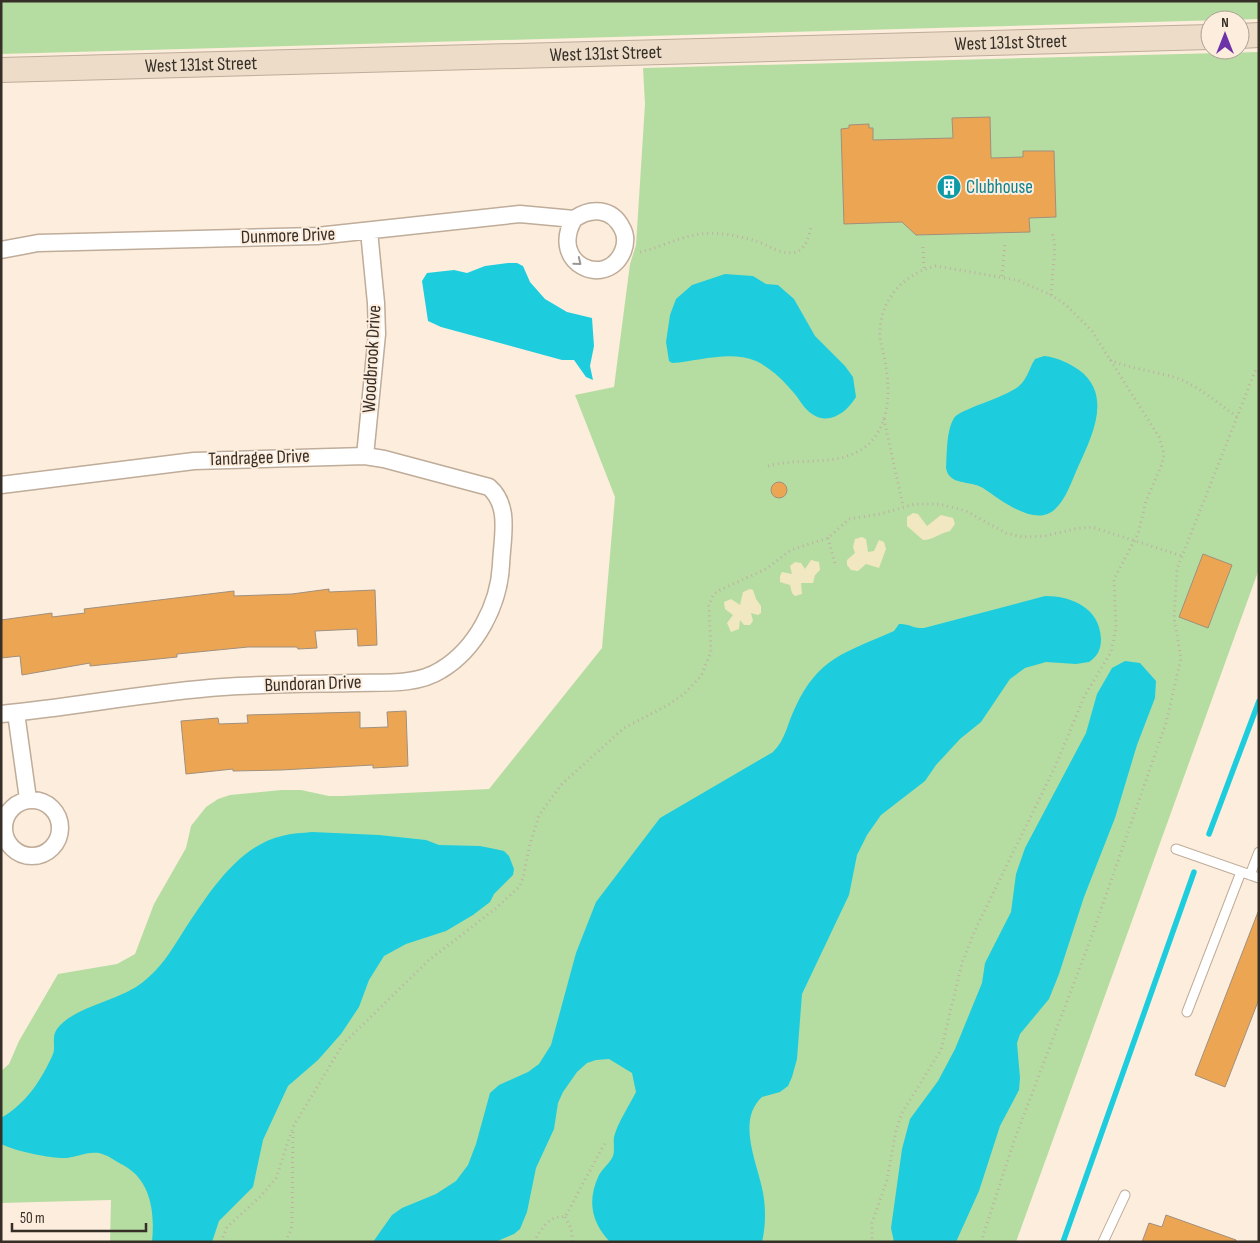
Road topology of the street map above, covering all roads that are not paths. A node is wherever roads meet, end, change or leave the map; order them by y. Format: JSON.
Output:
{"nodes":[{"id":1,"x":1200,"y":37,"type":"edge"},
{"id":2,"x":1,"y":70,"type":"edge"},
{"id":3,"x":574,"y":220,"type":"junction"},
{"id":4,"x":369,"y":231,"type":"junction"},
{"id":5,"x":1,"y":250,"type":"edge"},
{"id":6,"x":365,"y":456,"type":"junction"},
{"id":7,"x":1,"y":485,"type":"edge"},
{"id":8,"x":503,"y":506,"type":"joint"},
{"id":9,"x":9,"y":713,"type":"edge"},
{"id":10,"x":28,"y":799,"type":"dead end"},
{"id":11,"x":1176,"y":849,"type":"dead end"},
{"id":12,"x":1259,"y":852,"type":"edge"},
{"id":13,"x":1245,"y":873,"type":"junction"},
{"id":14,"x":1259,"y":878,"type":"edge"},
{"id":15,"x":1187,"y":1012,"type":"dead end"},
{"id":16,"x":1125,"y":1195,"type":"dead end"},
{"id":17,"x":1103,"y":1242,"type":"edge"}],
"edges":[{"from":1,"to":2,"type":"street","name":"West 131st Street"},
{"from":3,"to":3,"type":"street","one_way":true},
{"from":3,"to":4,"type":"street","name":"Dunmore Drive"},
{"from":4,"to":5,"type":"street","name":"Dunmore Drive"},
{"from":4,"to":6,"type":"street","name":"Woodbrook Drive"},
{"from":6,"to":7,"type":"street","name":"Tandragee Drive"},
{"from":6,"to":8,"type":"street","name":"Tandragee Drive"},
{"from":8,"to":9,"type":"street","name":"Bundoran Drive"},
{"from":9,"to":10,"type":"street"},
{"from":11,"to":13,"type":"lane"},
{"from":12,"to":13,"type":"lane"},
{"from":13,"to":14,"type":"lane"},
{"from":13,"to":15,"type":"lane"},
{"from":16,"to":17,"type":"lane"}]}
